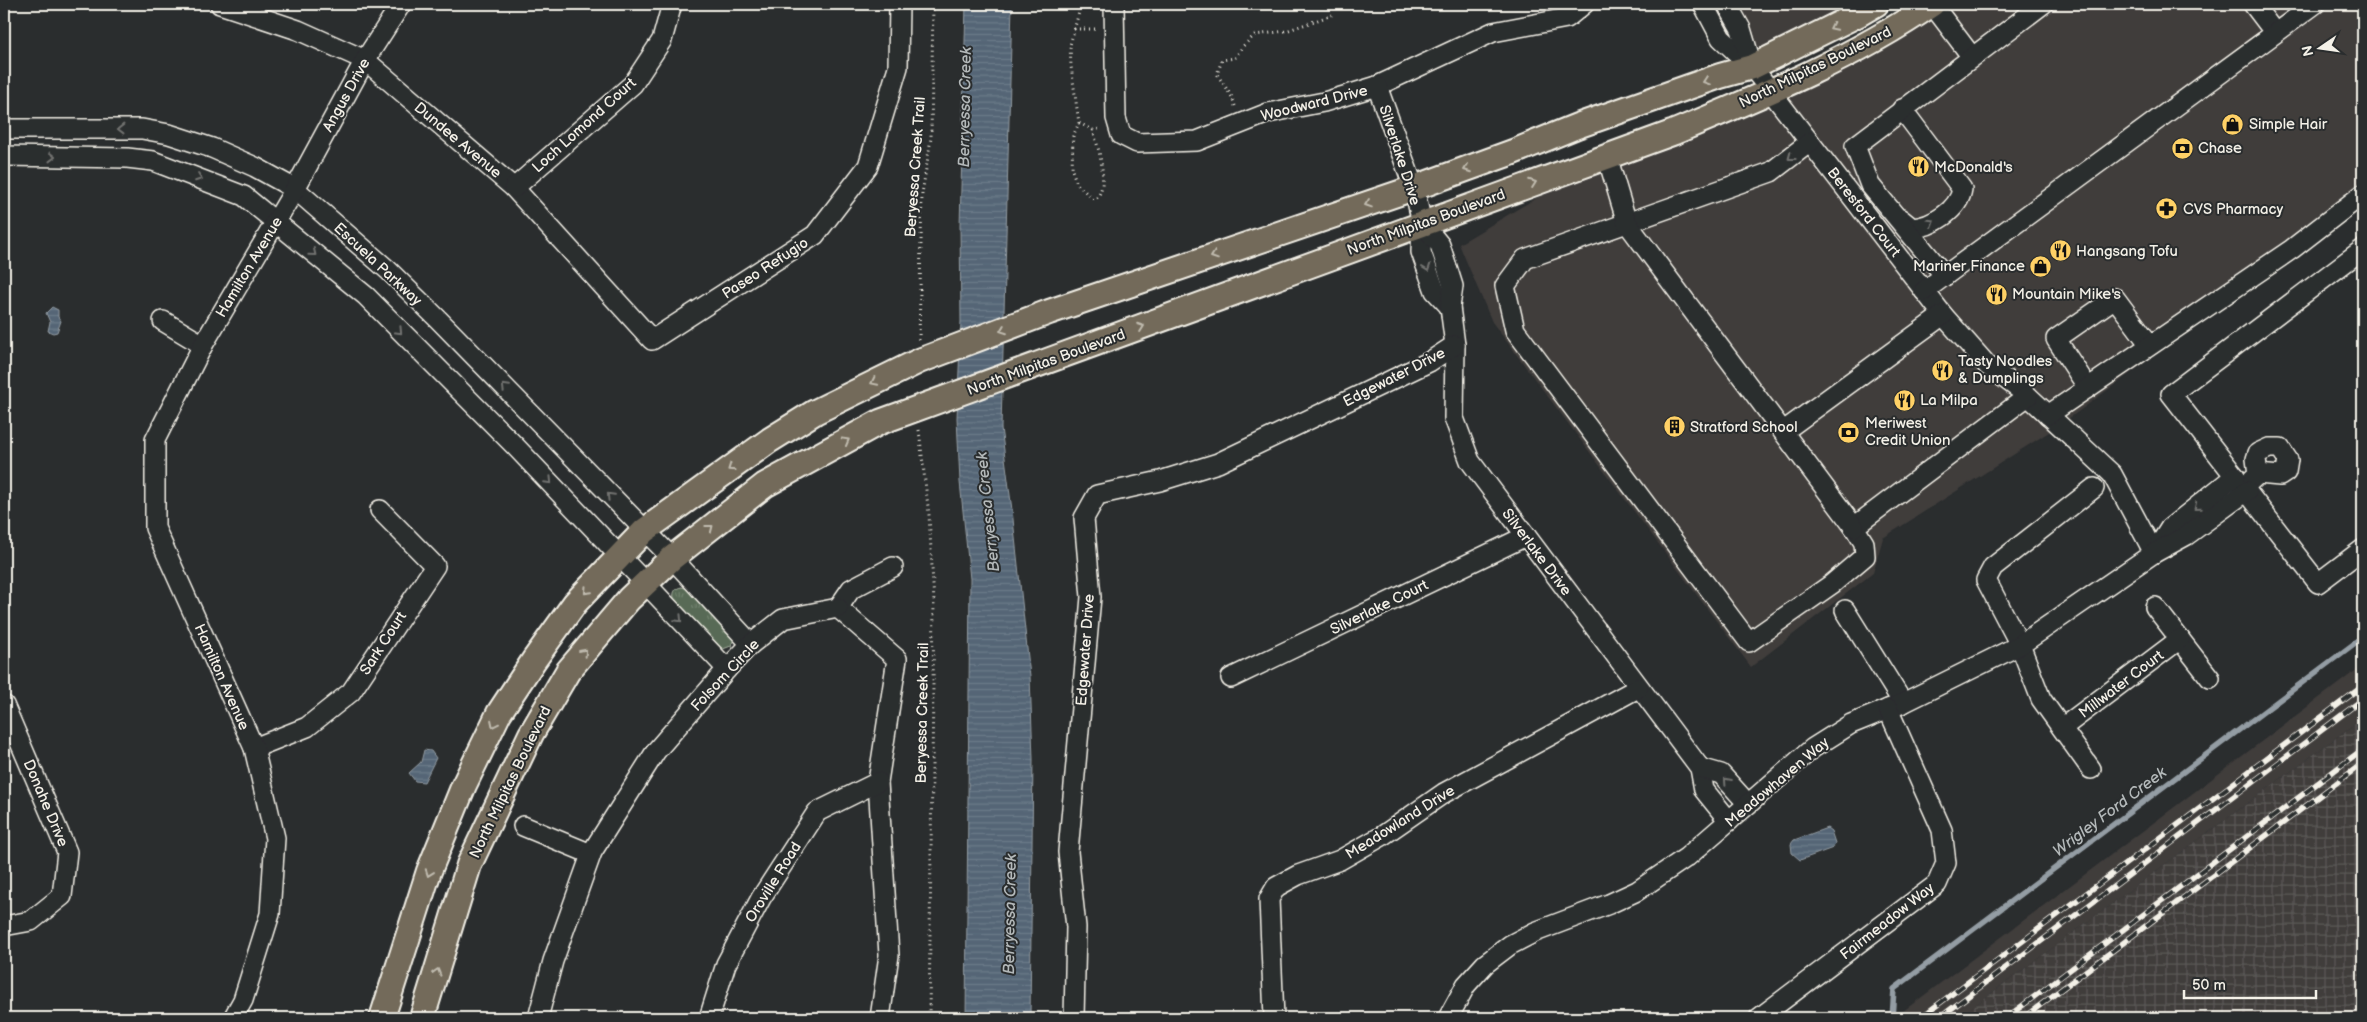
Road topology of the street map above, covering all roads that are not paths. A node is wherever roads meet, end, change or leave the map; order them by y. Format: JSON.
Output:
{"nodes":[{"id":1,"x":220,"y":4,"type":"edge"},
{"id":2,"x":224,"y":4,"type":"edge"},
{"id":3,"x":401,"y":4,"type":"edge"},
{"id":4,"x":672,"y":4,"type":"edge"},
{"id":5,"x":899,"y":4,"type":"edge"},
{"id":6,"x":1114,"y":4,"type":"edge"},
{"id":7,"x":1584,"y":4,"type":"edge"},
{"id":8,"x":1703,"y":4,"type":"edge"},
{"id":9,"x":1727,"y":4,"type":"edge"},
{"id":10,"x":1876,"y":4,"type":"edge"},
{"id":11,"x":1932,"y":4,"type":"edge"},
{"id":12,"x":2042,"y":4,"type":"edge"},
{"id":13,"x":2253,"y":4,"type":"edge"},
{"id":14,"x":2315,"y":4,"type":"edge"},
{"id":15,"x":2275,"y":33,"type":"junction"},
{"id":16,"x":1972,"y":57,"type":"junction"},
{"id":17,"x":365,"y":60,"type":"junction"},
{"id":18,"x":1752,"y":67,"type":"junction"},
{"id":19,"x":1377,"y":86,"type":"junction"},
{"id":20,"x":1771,"y":92,"type":"junction"},
{"id":21,"x":1902,"y":110,"type":"junction"},
{"id":22,"x":4,"y":129,"type":"edge"},
{"id":23,"x":1810,"y":142,"type":"junction"},
{"id":24,"x":4,"y":156,"type":"edge"},
{"id":25,"x":1607,"y":156,"type":"junction"},
{"id":26,"x":514,"y":188,"type":"junction"},
{"id":27,"x":1414,"y":188,"type":"junction"},
{"id":28,"x":295,"y":189,"type":"junction"},
{"id":29,"x":2363,"y":194,"type":"edge"},
{"id":30,"x":1891,"y":210,"type":"junction"},
{"id":31,"x":276,"y":222,"type":"junction"},
{"id":32,"x":1422,"y":223,"type":"junction"},
{"id":33,"x":1627,"y":223,"type":"junction"},
{"id":34,"x":2363,"y":249,"type":"edge"},
{"id":35,"x":1945,"y":276,"type":"junction"},
{"id":36,"x":1924,"y":291,"type":"junction"},
{"id":37,"x":1943,"y":315,"type":"junction"},
{"id":38,"x":163,"y":321,"type":"dead end"},
{"id":39,"x":652,"y":340,"type":"joint"},
{"id":40,"x":203,"y":345,"type":"junction"},
{"id":41,"x":1455,"y":345,"type":"junction"},
{"id":42,"x":2150,"y":345,"type":"junction"},
{"id":43,"x":2088,"y":388,"type":"junction"},
{"id":44,"x":2028,"y":396,"type":"junction"},
{"id":45,"x":2048,"y":415,"type":"junction"},
{"id":46,"x":1784,"y":431,"type":"junction"},
{"id":47,"x":2258,"y":474,"type":"dead end"},
{"id":48,"x":2242,"y":485,"type":"junction"},
{"id":49,"x":2094,"y":488,"type":"dead end"},
{"id":50,"x":380,"y":510,"type":"dead end"},
{"id":51,"x":1854,"y":527,"type":"junction"},
{"id":52,"x":644,"y":531,"type":"junction"},
{"id":53,"x":1526,"y":536,"type":"junction"},
{"id":54,"x":2363,"y":549,"type":"edge"},
{"id":55,"x":2154,"y":553,"type":"junction"},
{"id":56,"x":620,"y":555,"type":"junction"},
{"id":57,"x":672,"y":558,"type":"junction"},
{"id":58,"x":892,"y":567,"type":"dead end"},
{"id":59,"x":645,"y":584,"type":"junction"},
{"id":60,"x":2155,"y":607,"type":"dead end"},
{"id":61,"x":838,"y":608,"type":"junction"},
{"id":62,"x":1845,"y":610,"type":"dead end"},
{"id":63,"x":2180,"y":639,"type":"junction"},
{"id":64,"x":751,"y":644,"type":"junction"},
{"id":65,"x":2020,"y":645,"type":"junction"},
{"id":66,"x":727,"y":669,"type":"junction"},
{"id":67,"x":1231,"y":678,"type":"dead end"},
{"id":68,"x":2210,"y":678,"type":"dead end"},
{"id":69,"x":1638,"y":688,"type":"junction"},
{"id":70,"x":4,"y":705,"type":"edge"},
{"id":71,"x":1895,"y":706,"type":"junction"},
{"id":72,"x":2062,"y":728,"type":"junction"},
{"id":73,"x":254,"y":748,"type":"junction"},
{"id":74,"x":1700,"y":768,"type":"junction"},
{"id":75,"x":2091,"y":769,"type":"dead end"},
{"id":76,"x":878,"y":782,"type":"junction"},
{"id":77,"x":1748,"y":804,"type":"junction"},
{"id":78,"x":1729,"y":820,"type":"junction"},
{"id":79,"x":522,"y":826,"type":"dead end"},
{"id":80,"x":591,"y":854,"type":"junction"},
{"id":81,"x":4,"y":926,"type":"edge"},
{"id":82,"x":233,"y":1018,"type":"edge"},
{"id":83,"x":382,"y":1018,"type":"edge"},
{"id":84,"x":422,"y":1018,"type":"edge"},
{"id":85,"x":538,"y":1018,"type":"edge"},
{"id":86,"x":709,"y":1018,"type":"edge"},
{"id":87,"x":880,"y":1018,"type":"edge"},
{"id":88,"x":1074,"y":1018,"type":"edge"},
{"id":89,"x":1274,"y":1018,"type":"edge"},
{"id":90,"x":1448,"y":1018,"type":"edge"},
{"id":91,"x":1759,"y":1018,"type":"edge"}],
"edges":[{"from":1,"to":2,"type":"street","name":"Dundee Avenue"},
{"from":2,"to":17,"type":"street","name":"Dundee Avenue"},
{"from":3,"to":17,"type":"street","name":"Angus Drive"},
{"from":4,"to":26,"type":"street","name":"Loch Lomond Court"},
{"from":5,"to":39,"type":"street","name":"Paseo Refugio"},
{"from":6,"to":19,"type":"street","name":"Woodward Drive"},
{"from":7,"to":19,"type":"street","name":"Woodward Drive"},
{"from":8,"to":18,"type":"street"},
{"from":9,"to":18,"type":"street"},
{"from":10,"to":18,"type":"main road","name":"North Milpitas Boulevard","one_way":true},
{"from":11,"to":16,"type":"street"},
{"from":11,"to":20,"type":"main road","name":"North Milpitas Boulevard"},
{"from":12,"to":16,"type":"street"},
{"from":13,"to":15,"type":"street"},
{"from":14,"to":15,"type":"street"},
{"from":15,"to":35,"type":"street"},
{"from":16,"to":21,"type":"street"},
{"from":17,"to":26,"type":"street","name":"Dundee Avenue"},
{"from":17,"to":28,"type":"street","name":"Angus Drive"},
{"from":18,"to":20,"type":"street","name":"Beresford Court"},
{"from":18,"to":27,"type":"main road","name":"North Milpitas Boulevard","one_way":true},
{"from":19,"to":27,"type":"street","name":"Silverlake Drive"},
{"from":20,"to":23,"type":"street","name":"Beresford Court"},
{"from":20,"to":25,"type":"main road","name":"North Milpitas Boulevard"},
{"from":21,"to":30,"type":"street"},
{"from":30,"to":21,"type":"street","one_way":true},
{"from":28,"to":22,"type":"street","name":"Escuela Parkway","one_way":true},
{"from":23,"to":33,"type":"street","one_way":true},
{"from":23,"to":36,"type":"street","name":"Beresford Court"},
{"from":24,"to":31,"type":"street","one_way":true},
{"from":32,"to":25,"type":"main road","name":"North Milpitas Boulevard","one_way":true},
{"from":25,"to":33,"type":"street"},
{"from":26,"to":39,"type":"street","name":"Dundee Avenue"},
{"from":27,"to":32,"type":"street","name":"Silverlake Drive"},
{"from":27,"to":52,"type":"main road","name":"North Milpitas Boulevard","one_way":true},
{"from":28,"to":31,"type":"street","name":"Hamilton Avenue"},
{"from":52,"to":28,"type":"street","name":"Escuela Parkway","one_way":true},
{"from":29,"to":42,"type":"street"},
{"from":30,"to":35,"type":"street"},
{"from":31,"to":40,"type":"street","name":"Hamilton Avenue"},
{"from":31,"to":56,"type":"street","one_way":true},
{"from":32,"to":41,"type":"street","name":"Silverlake Drive"},
{"from":57,"to":32,"type":"main road","name":"North Milpitas Boulevard","one_way":true},
{"from":33,"to":46,"type":"street"},
{"from":33,"to":51,"type":"street"},
{"from":34,"to":48,"type":"street"},
{"from":35,"to":36,"type":"street"},
{"from":36,"to":37,"type":"street","name":"Beresford Court"},
{"from":37,"to":44,"type":"street","name":"Beresford Court"},
{"from":37,"to":46,"type":"street"},
{"from":38,"to":40,"type":"street"},
{"from":40,"to":73,"type":"street","name":"Hamilton Avenue"},
{"from":41,"to":53,"type":"street","name":"Silverlake Drive"},
{"from":41,"to":88,"type":"street","name":"Edgewater Drive"},
{"from":42,"to":43,"type":"street"},
{"from":42,"to":43,"type":"street"},
{"from":43,"to":45,"type":"street"},
{"from":44,"to":45,"type":"street","name":"Beresford Court"},
{"from":44,"to":51,"type":"street"},
{"from":45,"to":55,"type":"street","name":"Beresford Court"},
{"from":46,"to":51,"type":"street"},
{"from":47,"to":48,"type":"street","name":"Meadowhaven Way"},
{"from":48,"to":54,"type":"street"},
{"from":48,"to":55,"type":"street","name":"Meadowhaven Way"},
{"from":49,"to":65,"type":"street"},
{"from":50,"to":73,"type":"street","name":"Sark Court"},
{"from":52,"to":56,"type":"main road","name":"North Milpitas Boulevard"},
{"from":52,"to":57,"type":"street","name":"Escuela Parkway"},
{"from":53,"to":67,"type":"street","name":"Silverlake Court"},
{"from":53,"to":69,"type":"street","name":"Silverlake Drive"},
{"from":55,"to":65,"type":"street","name":"Meadowhaven Way"},
{"from":56,"to":59,"type":"street"},
{"from":56,"to":83,"type":"main road","name":"North Milpitas Boulevard","one_way":true},
{"from":57,"to":59,"type":"main road","name":"North Milpitas Boulevard"},
{"from":57,"to":64,"type":"street","name":"Escuela Parkway"},
{"from":58,"to":61,"type":"street"},
{"from":59,"to":66,"type":"street","one_way":true},
{"from":84,"to":59,"type":"main road","name":"North Milpitas Boulevard","one_way":true},
{"from":60,"to":63,"type":"street"},
{"from":61,"to":64,"type":"street","name":"Folsom Circle"},
{"from":61,"to":76,"type":"street"},
{"from":62,"to":71,"type":"street","name":"Fairmeadow Way"},
{"from":63,"to":68,"type":"street"},
{"from":63,"to":72,"type":"street","name":"Millwater Court"},
{"from":64,"to":66,"type":"street","name":"Folsom Circle"},
{"from":65,"to":71,"type":"street","name":"Meadowhaven Way"},
{"from":65,"to":72,"type":"street"},
{"from":66,"to":80,"type":"street","name":"Folsom Circle"},
{"from":69,"to":74,"type":"street","name":"Silverlake Drive"},
{"from":69,"to":89,"type":"street","name":"Meadowland Drive"},
{"from":70,"to":81,"type":"street","name":"Donahe Drive"},
{"from":71,"to":77,"type":"street","name":"Meadowhaven Way"},
{"from":71,"to":91,"type":"street","name":"Fairmeadow Way"},
{"from":72,"to":75,"type":"street"},
{"from":73,"to":82,"type":"street","name":"Hamilton Avenue"},
{"from":77,"to":74,"type":"street","one_way":true},
{"from":74,"to":78,"type":"street","name":"Silverlake Drive"},
{"from":76,"to":86,"type":"street","name":"Oroville Road"},
{"from":76,"to":87,"type":"street"},
{"from":77,"to":78,"type":"street","name":"Meadowhaven Way"},
{"from":78,"to":90,"type":"street","name":"Meadowhaven Way"},
{"from":79,"to":80,"type":"street"},
{"from":80,"to":85,"type":"street","name":"Folsom Circle"}]}
